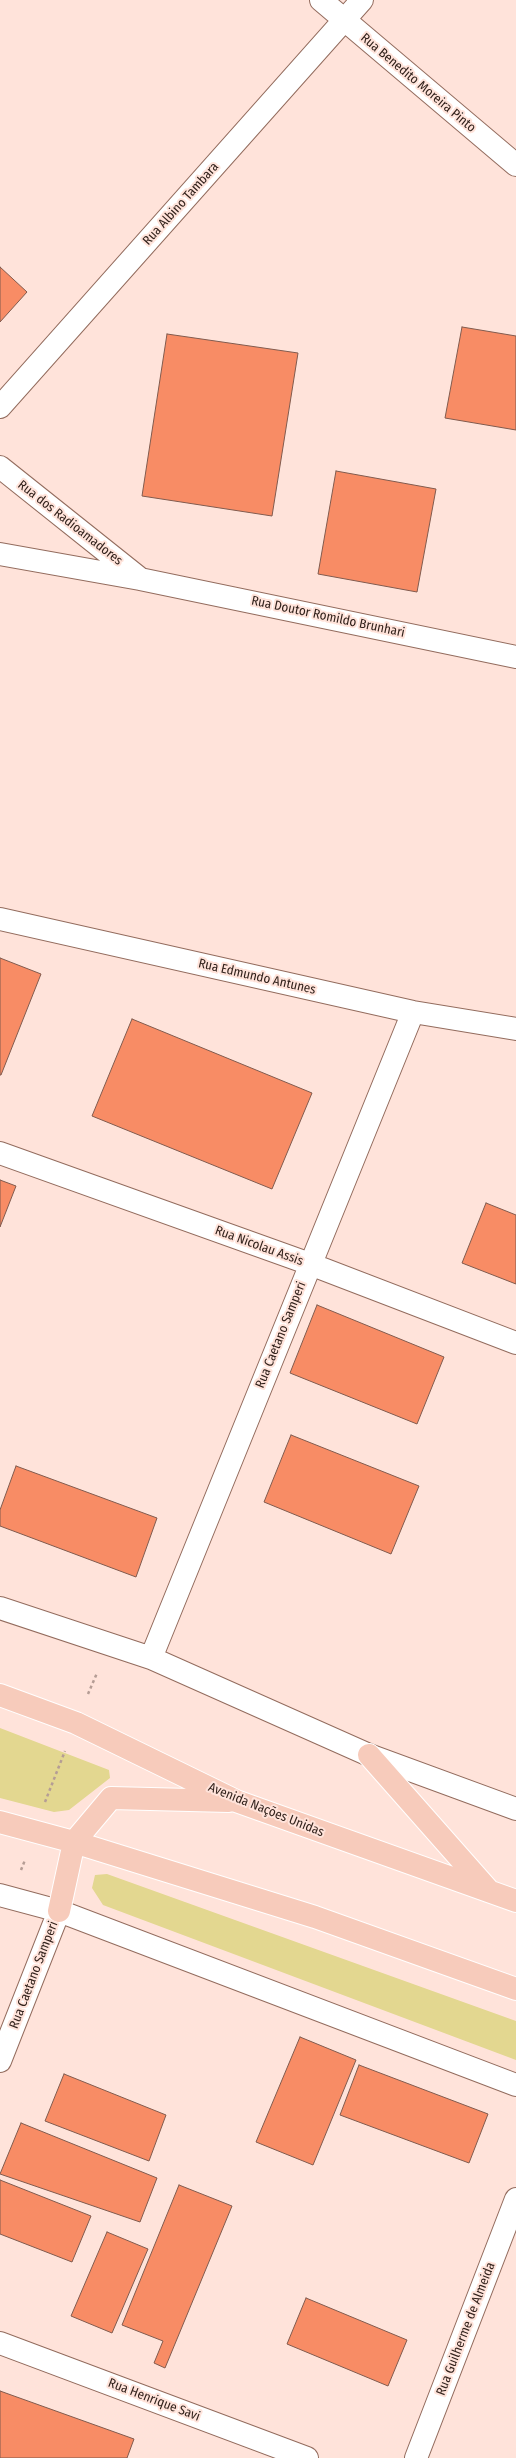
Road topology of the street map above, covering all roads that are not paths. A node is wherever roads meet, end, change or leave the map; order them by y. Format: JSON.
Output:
{"nodes":[{"id":1,"x":321,"y":0,"type":"edge"},
{"id":2,"x":362,"y":0,"type":"edge"},
{"id":3,"x":344,"y":20,"type":"junction"},
{"id":4,"x":516,"y":165,"type":"edge"},
{"id":5,"x":0,"y":407,"type":"edge"},
{"id":6,"x":0,"y":467,"type":"edge"},
{"id":7,"x":0,"y":554,"type":"edge"},
{"id":8,"x":140,"y":578,"type":"junction"},
{"id":9,"x":516,"y":657,"type":"edge"},
{"id":10,"x":0,"y":920,"type":"edge"},
{"id":11,"x":414,"y":1012,"type":"junction"},
{"id":12,"x":516,"y":1029,"type":"edge"},
{"id":13,"x":0,"y":1153,"type":"edge"},
{"id":14,"x":310,"y":1264,"type":"junction"},
{"id":15,"x":516,"y":1343,"type":"edge"},
{"id":16,"x":0,"y":1608,"type":"edge"},
{"id":17,"x":151,"y":1658,"type":"junction"},
{"id":18,"x":0,"y":1695,"type":"edge"},
{"id":19,"x":369,"y":1755,"type":"junction"},
{"id":20,"x":236,"y":1802,"type":"junction"},
{"id":21,"x":516,"y":1809,"type":"edge"},
{"id":22,"x":0,"y":1822,"type":"edge"},
{"id":23,"x":74,"y":1842,"type":"junction"},
{"id":24,"x":490,"y":1892,"type":"junction"},
{"id":25,"x":6,"y":1897,"type":"edge"},
{"id":26,"x":516,"y":1901,"type":"edge"},
{"id":27,"x":58,"y":1911,"type":"junction"},
{"id":28,"x":513,"y":1987,"type":"edge"},
{"id":29,"x":0,"y":2061,"type":"edge"},
{"id":30,"x":516,"y":2085,"type":"edge"},
{"id":31,"x":516,"y":2199,"type":"edge"},
{"id":32,"x":0,"y":2343,"type":"edge"},
{"id":33,"x":307,"y":2458,"type":"edge"},
{"id":34,"x":416,"y":2458,"type":"edge"}],
"edges":[{"from":1,"to":3,"type":"street","name":"Rua Benedito Moreira Pinto"},
{"from":2,"to":3,"type":"street","name":"Rua Albino Tambara"},
{"from":3,"to":4,"type":"street","name":"Rua Benedito Moreira Pinto"},
{"from":3,"to":5,"type":"street","name":"Rua Albino Tambara"},
{"from":6,"to":8,"type":"street","name":"Rua dos Radioamadores"},
{"from":7,"to":8,"type":"street","name":"Rua Doutor Romildo Brunhari"},
{"from":8,"to":9,"type":"street","name":"Rua Doutor Romildo Brunhari"},
{"from":10,"to":11,"type":"street","name":"Rua Edmundo Antunes"},
{"from":11,"to":12,"type":"street","name":"Rua Edmundo Antunes"},
{"from":11,"to":14,"type":"street","name":"Rua Caetano Samperi"},
{"from":13,"to":14,"type":"street","name":"Rua Nicolau Assis"},
{"from":14,"to":15,"type":"street","name":"Rua Nicolau Assis"},
{"from":14,"to":17,"type":"street","name":"Rua Caetano Samperi"},
{"from":16,"to":17,"type":"street"},
{"from":17,"to":19,"type":"street"},
{"from":18,"to":20,"type":"main road","name":"Avenida Nações Unidas"},
{"from":19,"to":21,"type":"street"},
{"from":19,"to":24,"type":"main road"},
{"from":20,"to":23,"type":"main road"},
{"from":20,"to":24,"type":"main road","name":"Avenida Nações Unidas"},
{"from":22,"to":23,"type":"main road"},
{"from":23,"to":27,"type":"main road"},
{"from":23,"to":28,"type":"main road"},
{"from":24,"to":26,"type":"main road","name":"Avenida Nações Unidas"},
{"from":25,"to":27,"type":"street"},
{"from":27,"to":29,"type":"street","name":"Rua Caetano Samperi"},
{"from":27,"to":30,"type":"street"},
{"from":31,"to":34,"type":"street","name":"Rua Guilherme de Almeida"},
{"from":32,"to":33,"type":"street","name":"Rua Henrique Savi"}]}
